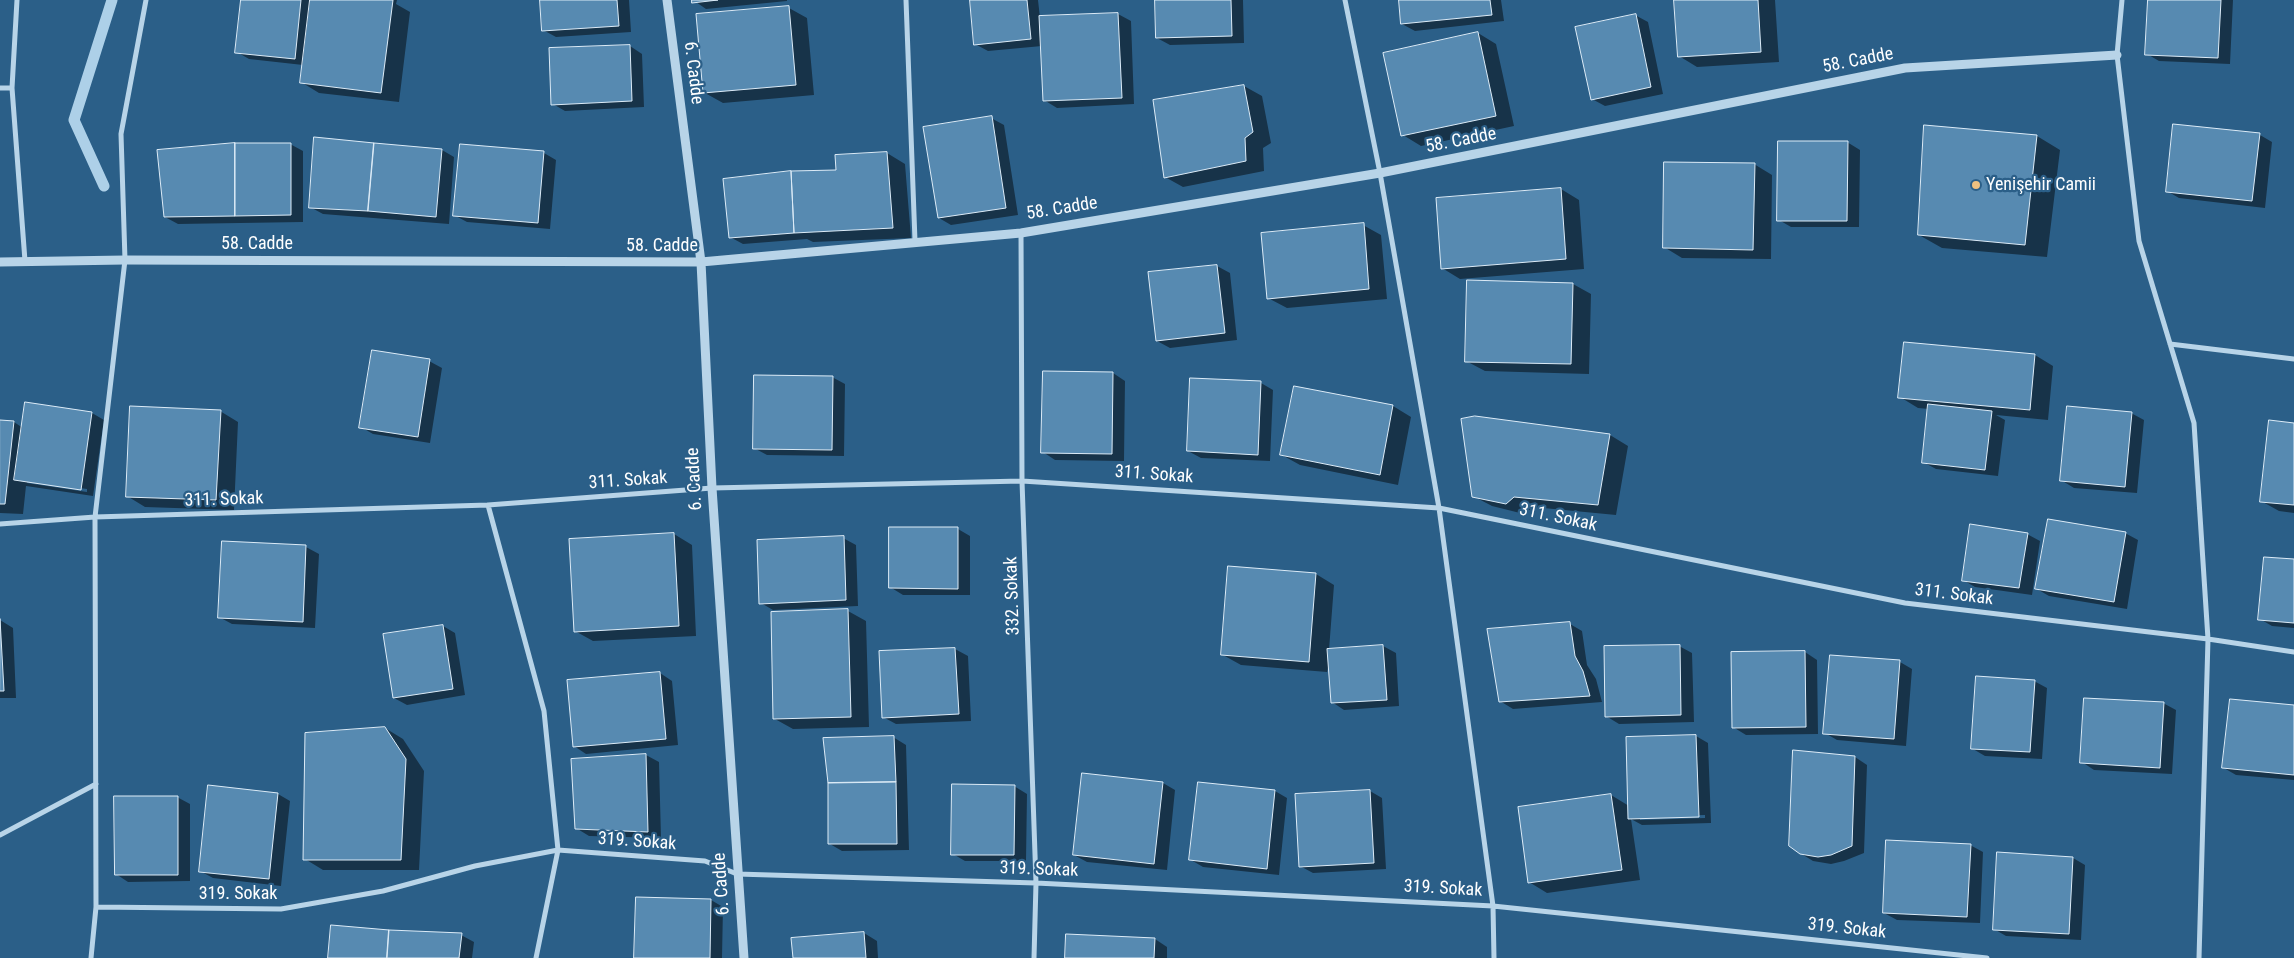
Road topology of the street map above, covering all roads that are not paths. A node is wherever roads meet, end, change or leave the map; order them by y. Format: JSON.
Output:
{"nodes":[{"id":1,"x":17,"y":0,"type":"edge"},
{"id":2,"x":146,"y":0,"type":"edge"},
{"id":3,"x":666,"y":0,"type":"edge"},
{"id":4,"x":906,"y":0,"type":"edge"},
{"id":5,"x":1345,"y":0,"type":"edge"},
{"id":6,"x":2122,"y":0,"type":"edge"},
{"id":7,"x":2117,"y":55,"type":"junction"},
{"id":8,"x":0,"y":88,"type":"edge"},
{"id":9,"x":12,"y":88,"type":"junction"},
{"id":10,"x":1380,"y":173,"type":"junction"},
{"id":11,"x":1021,"y":233,"type":"junction"},
{"id":12,"x":915,"y":241,"type":"junction"},
{"id":13,"x":125,"y":260,"type":"junction"},
{"id":14,"x":0,"y":262,"type":"edge"},
{"id":15,"x":25,"y":262,"type":"junction"},
{"id":16,"x":701,"y":262,"type":"junction"},
{"id":17,"x":2170,"y":344,"type":"junction"},
{"id":18,"x":2294,"y":359,"type":"edge"},
{"id":19,"x":1022,"y":481,"type":"junction"},
{"id":20,"x":712,"y":488,"type":"junction"},
{"id":21,"x":488,"y":505,"type":"junction"},
{"id":22,"x":1439,"y":508,"type":"junction"},
{"id":23,"x":95,"y":517,"type":"junction"},
{"id":24,"x":0,"y":524,"type":"edge"},
{"id":25,"x":2208,"y":639,"type":"junction"},
{"id":26,"x":2294,"y":652,"type":"edge"},
{"id":27,"x":96,"y":784,"type":"junction"},
{"id":28,"x":0,"y":835,"type":"edge"},
{"id":29,"x":558,"y":850,"type":"junction"},
{"id":30,"x":737,"y":874,"type":"junction"},
{"id":31,"x":1036,"y":883,"type":"junction"},
{"id":32,"x":1492,"y":906,"type":"junction"},
{"id":33,"x":96,"y":907,"type":"junction"},
{"id":34,"x":91,"y":958,"type":"edge"},
{"id":35,"x":536,"y":958,"type":"edge"},
{"id":36,"x":744,"y":958,"type":"edge"},
{"id":37,"x":1034,"y":958,"type":"edge"},
{"id":38,"x":1494,"y":958,"type":"edge"},
{"id":39,"x":1987,"y":958,"type":"edge"},
{"id":40,"x":2199,"y":958,"type":"edge"}],
"edges":[{"from":1,"to":9,"type":"street"},
{"from":2,"to":13,"type":"street"},
{"from":3,"to":16,"type":"street","name":"6. Cadde"},
{"from":4,"to":12,"type":"street"},
{"from":5,"to":10,"type":"street"},
{"from":6,"to":7,"type":"street"},
{"from":7,"to":10,"type":"street","name":"58. Cadde"},
{"from":7,"to":17,"type":"street"},
{"from":8,"to":9,"type":"street"},
{"from":9,"to":15,"type":"street"},
{"from":10,"to":11,"type":"street","name":"58. Cadde"},
{"from":10,"to":22,"type":"street"},
{"from":11,"to":12,"type":"street","name":"58. Cadde"},
{"from":11,"to":19,"type":"street","name":"332. Sokak"},
{"from":12,"to":16,"type":"street","name":"58. Cadde"},
{"from":13,"to":15,"type":"street","name":"58. Cadde"},
{"from":13,"to":16,"type":"street","name":"58. Cadde"},
{"from":13,"to":23,"type":"street"},
{"from":14,"to":15,"type":"street","name":"58. Cadde"},
{"from":16,"to":20,"type":"street","name":"6. Cadde"},
{"from":17,"to":18,"type":"street"},
{"from":17,"to":25,"type":"street"},
{"from":19,"to":20,"type":"street","name":"311. Sokak"},
{"from":19,"to":22,"type":"street","name":"311. Sokak"},
{"from":19,"to":31,"type":"street","name":"332. Sokak"},
{"from":20,"to":21,"type":"street","name":"311. Sokak"},
{"from":20,"to":30,"type":"street","name":"6. Cadde"},
{"from":21,"to":23,"type":"street","name":"311. Sokak"},
{"from":21,"to":29,"type":"street"},
{"from":22,"to":25,"type":"street","name":"311. Sokak"},
{"from":22,"to":32,"type":"street"},
{"from":23,"to":24,"type":"street","name":"311. Sokak"},
{"from":23,"to":27,"type":"street"},
{"from":25,"to":26,"type":"street","name":"311. Sokak"},
{"from":25,"to":40,"type":"street"},
{"from":27,"to":28,"type":"street"},
{"from":27,"to":33,"type":"street"},
{"from":29,"to":30,"type":"street","name":"319. Sokak"},
{"from":29,"to":33,"type":"street","name":"319. Sokak"},
{"from":29,"to":35,"type":"street"},
{"from":30,"to":31,"type":"street","name":"319. Sokak"},
{"from":30,"to":36,"type":"street","name":"6. Cadde"},
{"from":31,"to":32,"type":"street","name":"319. Sokak"},
{"from":31,"to":37,"type":"street","name":"332. Sokak"},
{"from":32,"to":38,"type":"street"},
{"from":32,"to":39,"type":"street","name":"319. Sokak"},
{"from":33,"to":34,"type":"street"}]}
